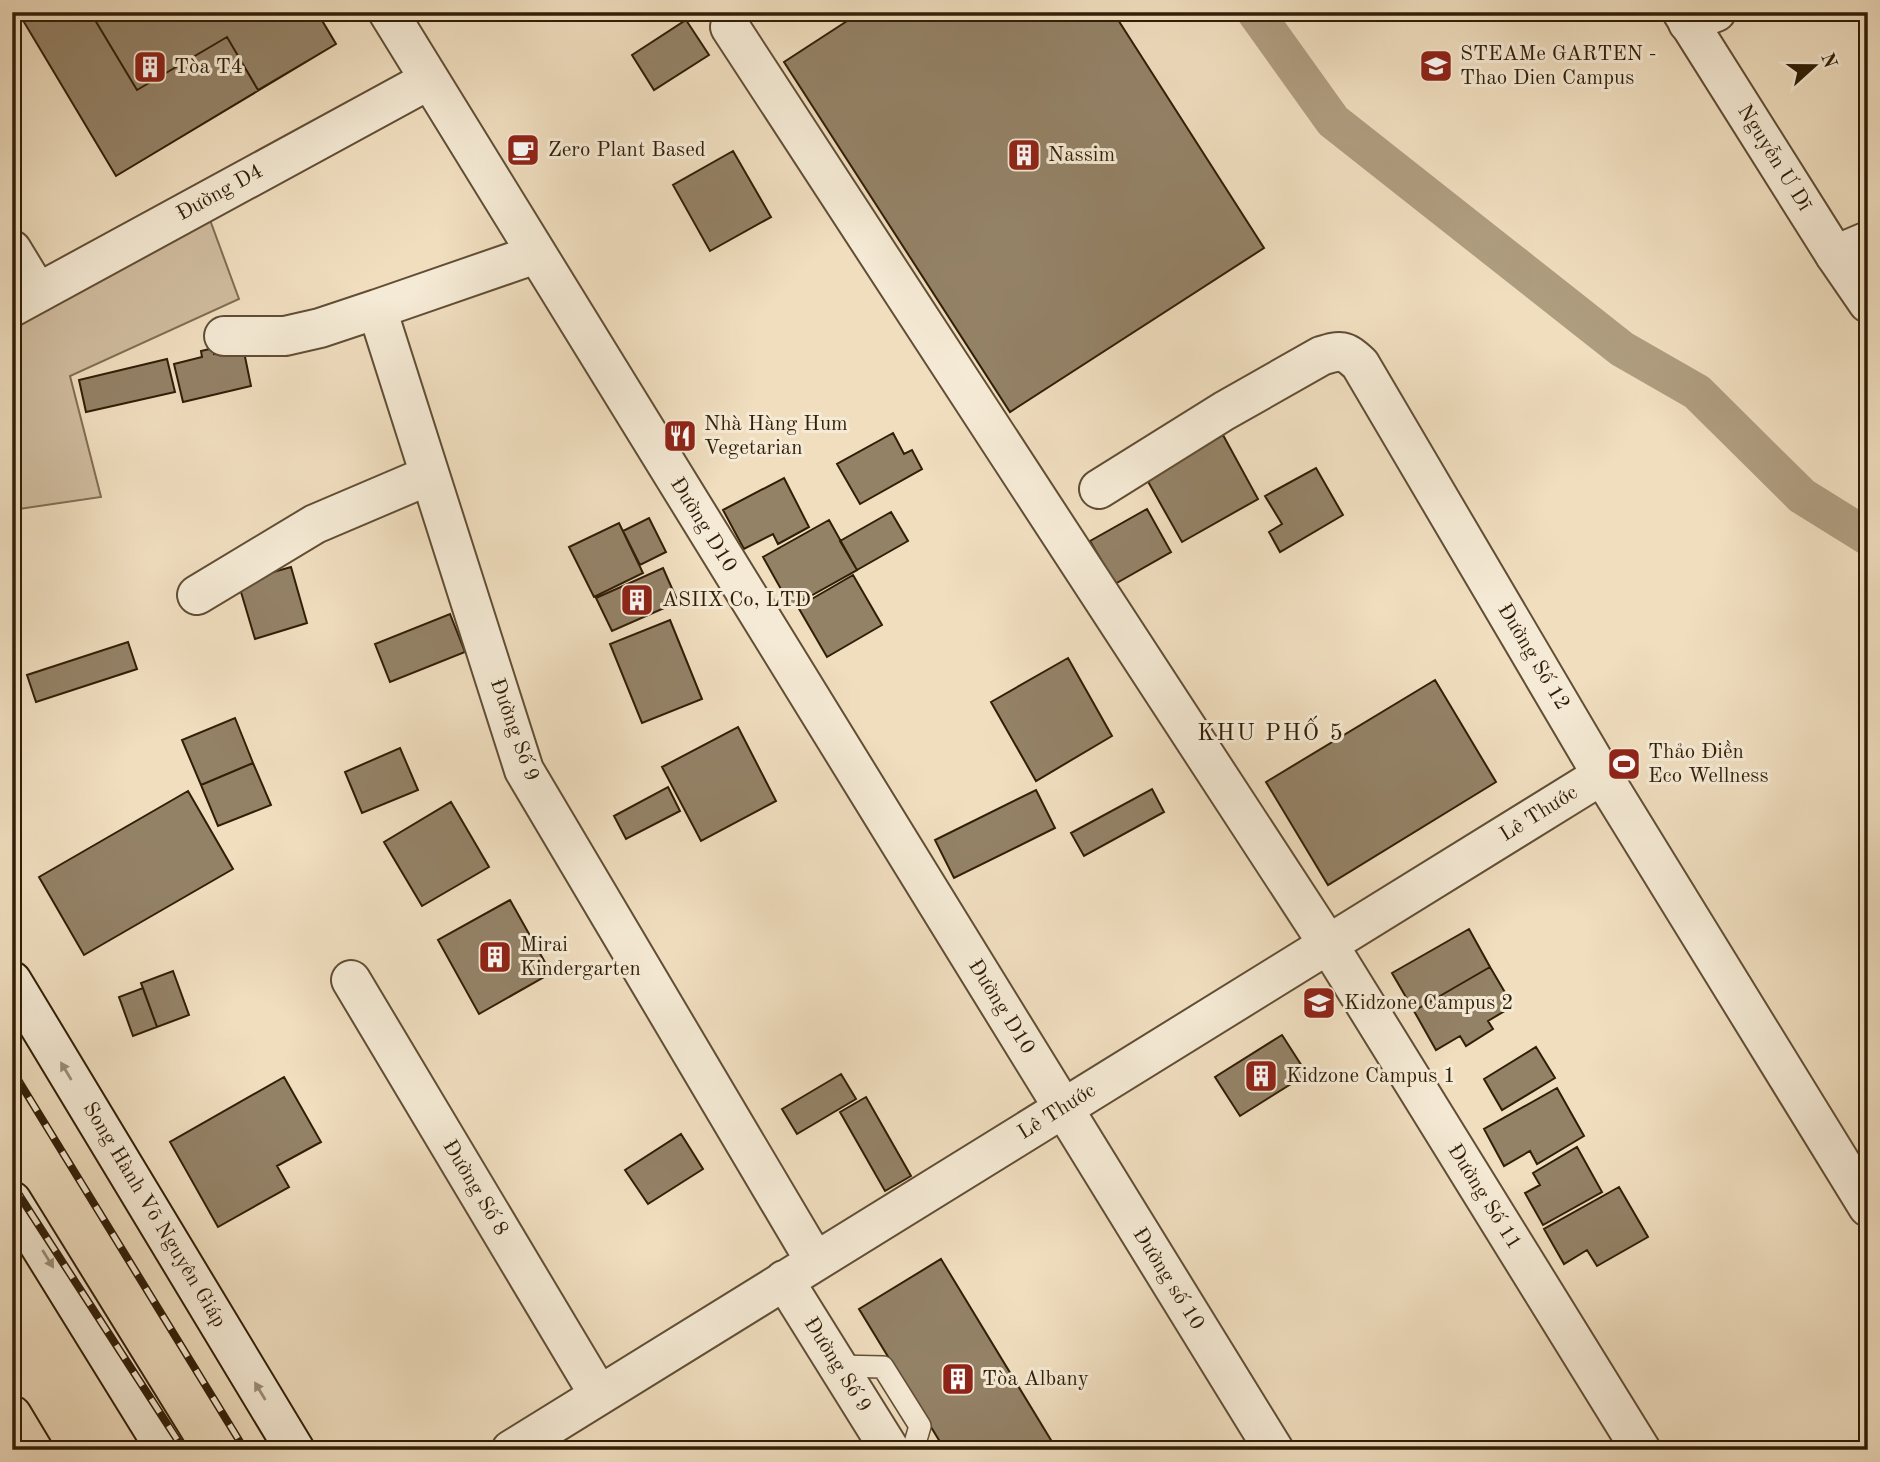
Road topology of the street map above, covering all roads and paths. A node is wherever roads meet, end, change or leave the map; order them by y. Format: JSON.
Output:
{"nodes":[{"id":1,"x":388,"y":12,"type":"edge"},
{"id":2,"x":1695,"y":16,"type":"edge"},
{"id":3,"x":730,"y":27,"type":"dead end"},
{"id":4,"x":429,"y":80,"type":"junction"},
{"id":5,"x":1852,"y":248,"type":"edge"},
{"id":6,"x":536,"y":254,"type":"junction"},
{"id":7,"x":19,"y":276,"type":"edge"},
{"id":8,"x":1868,"y":303,"type":"edge"},
{"id":9,"x":377,"y":309,"type":"junction"},
{"id":10,"x":223,"y":336,"type":"dead end"},
{"id":11,"x":430,"y":475,"type":"junction"},
{"id":12,"x":1099,"y":489,"type":"dead end"},
{"id":13,"x":197,"y":595,"type":"dead end"},
{"id":14,"x":1602,"y":775,"type":"junction"},
{"id":15,"x":1328,"y":944,"type":"junction"},
{"id":16,"x":351,"y":980,"type":"dead end"},
{"id":17,"x":12,"y":981,"type":"edge"},
{"id":18,"x":1063,"y":1108,"type":"junction"},
{"id":19,"x":12,"y":1201,"type":"edge"},
{"id":20,"x":1868,"y":1207,"type":"edge"},
{"id":21,"x":800,"y":1271,"type":"junction"},
{"id":22,"x":837,"y":1366,"type":"junction"},
{"id":23,"x":599,"y":1395,"type":"junction"},
{"id":24,"x":12,"y":1415,"type":"edge"},
{"id":25,"x":33,"y":1450,"type":"edge"},
{"id":26,"x":166,"y":1450,"type":"edge"},
{"id":27,"x":295,"y":1450,"type":"edge"},
{"id":28,"x":511,"y":1450,"type":"edge"},
{"id":29,"x":890,"y":1450,"type":"edge"},
{"id":30,"x":913,"y":1450,"type":"edge"},
{"id":31,"x":1274,"y":1450,"type":"edge"},
{"id":32,"x":1641,"y":1450,"type":"edge"}],
"edges":[{"from":1,"to":4,"type":"street","name":"Đường D10"},
{"from":2,"to":5,"type":"street","name":"Nguyễn Ư Dĩ"},
{"from":3,"to":15,"type":"street","name":"Đường Số 11"},
{"from":4,"to":6,"type":"street","name":"Đường D10"},
{"from":4,"to":7,"type":"street","name":"Đường D4"},
{"from":5,"to":8,"type":"street","name":"Nguyễn Ư Dĩ"},
{"from":6,"to":9,"type":"street"},
{"from":6,"to":18,"type":"street","name":"Đường D10"},
{"from":9,"to":10,"type":"street"},
{"from":9,"to":11,"type":"street","name":"Đường Số 9"},
{"from":11,"to":13,"type":"street"},
{"from":11,"to":21,"type":"street","name":"Đường Số 9"},
{"from":12,"to":14,"type":"street","name":"Đường Số 12"},
{"from":14,"to":15,"type":"street","name":"Lê Thước"},
{"from":14,"to":20,"type":"street","name":"Đường Số 12"},
{"from":15,"to":18,"type":"street","name":"Lê Thước"},
{"from":15,"to":32,"type":"street","name":"Đường Số 11"},
{"from":16,"to":23,"type":"street","name":"Đường Số 8"},
{"from":27,"to":17,"type":"street","name":"Song Hành Võ Nguyên Giáp","one_way":true},
{"from":18,"to":21,"type":"street","name":"Lê Thước"},
{"from":18,"to":31,"type":"street","name":"Đường số 10"},
{"from":19,"to":26,"type":"street","one_way":true},
{"from":21,"to":22,"type":"street","name":"Đường Số 9"},
{"from":21,"to":23,"type":"street","name":"Lê Thước"},
{"from":22,"to":29,"type":"street","name":"Đường Số 9"},
{"from":22,"to":30,"type":"lane"},
{"from":23,"to":28,"type":"street","name":"Lê Thước"},
{"from":24,"to":25,"type":"highway"}]}
